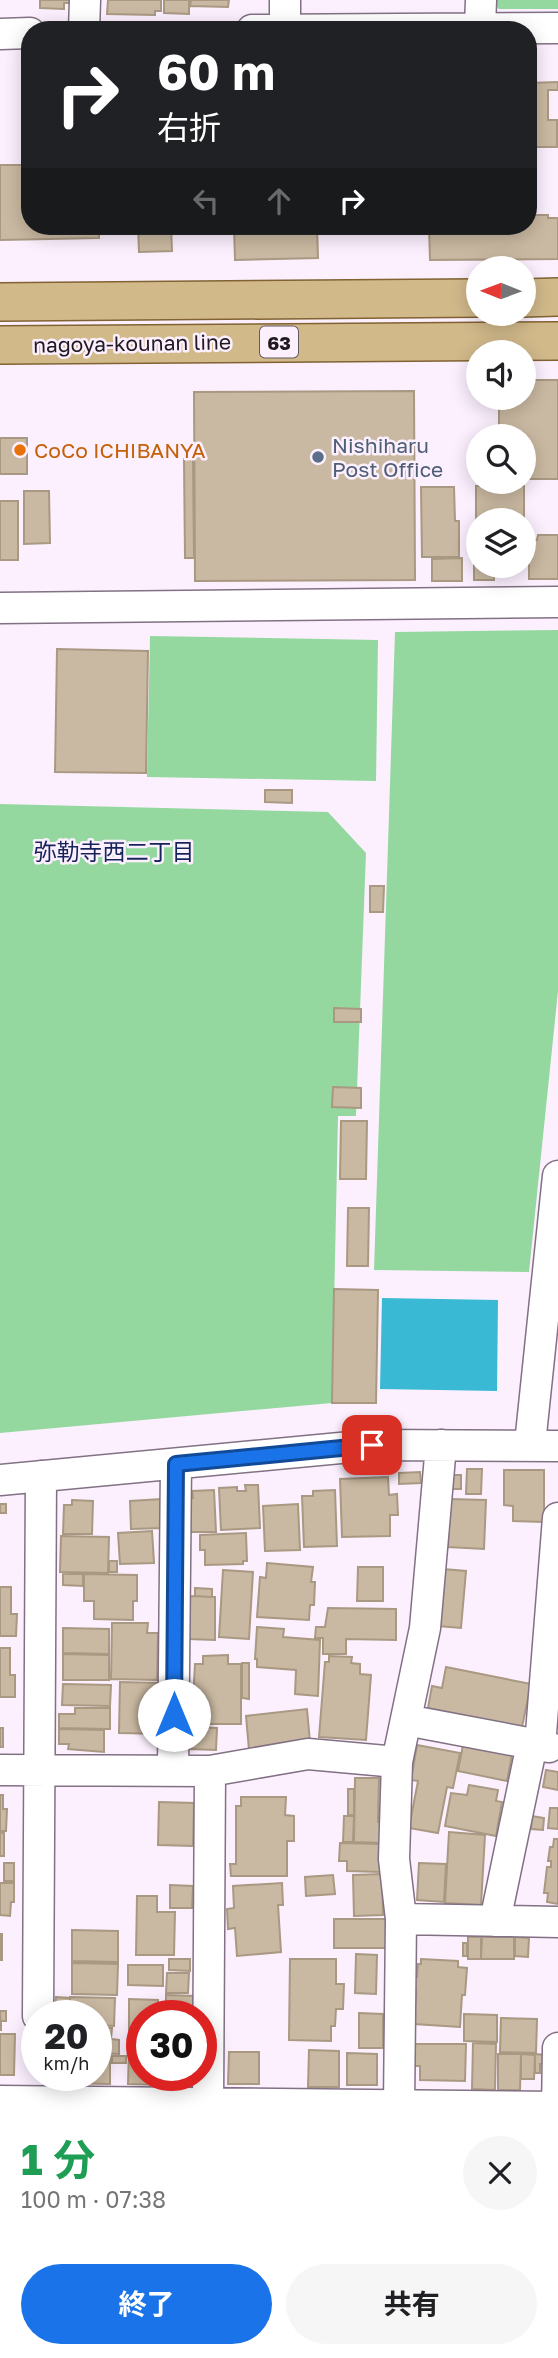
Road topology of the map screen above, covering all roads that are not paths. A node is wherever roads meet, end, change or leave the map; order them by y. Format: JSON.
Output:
{"nodes":[{"id":1,"x":85,"y":0,"type":"edge"},
{"id":2,"x":285,"y":0,"type":"edge"},
{"id":3,"x":480,"y":14,"type":"edge"},
{"id":4,"x":84,"y":21,"type":"edge"},
{"id":5,"x":285,"y":21,"type":"edge"},
{"id":6,"x":389,"y":21,"type":"edge"},
{"id":7,"x":519,"y":21,"type":"edge"},
{"id":8,"x":537,"y":24,"type":"edge"},
{"id":9,"x":558,"y":28,"type":"edge"},
{"id":10,"x":21,"y":33,"type":"edge"},
{"id":11,"x":0,"y":34,"type":"edge"},
{"id":12,"x":558,"y":297,"type":"edge"},
{"id":13,"x":466,"y":298,"type":"edge"},
{"id":14,"x":536,"y":298,"type":"edge"},
{"id":15,"x":0,"y":302,"type":"edge"},
{"id":16,"x":558,"y":341,"type":"edge"},
{"id":17,"x":0,"y":345,"type":"edge"},
{"id":18,"x":558,"y":602,"type":"edge"},
{"id":19,"x":0,"y":608,"type":"edge"},
{"id":20,"x":558,"y":1176,"type":"edge"},
{"id":21,"x":441,"y":1445,"type":"junction"},
{"id":22,"x":544,"y":1445,"type":"edge"},
{"id":23,"x":176,"y":1464,"type":"junction"},
{"id":24,"x":41,"y":1476,"type":"junction"},
{"id":25,"x":0,"y":1480,"type":"edge"},
{"id":26,"x":558,"y":1518,"type":"edge"},
{"id":27,"x":405,"y":1720,"type":"junction"},
{"id":28,"x":543,"y":1746,"type":"edge"},
{"id":29,"x":397,"y":1762,"type":"junction"},
{"id":30,"x":0,"y":1770,"type":"edge"},
{"id":31,"x":39,"y":1770,"type":"junction"},
{"id":32,"x":173,"y":1771,"type":"junction"},
{"id":33,"x":210,"y":1771,"type":"junction"},
{"id":34,"x":401,"y":1919,"type":"junction"},
{"id":35,"x":495,"y":1921,"type":"junction"},
{"id":36,"x":558,"y":1922,"type":"edge"},
{"id":37,"x":38,"y":2000,"type":"edge"},
{"id":38,"x":558,"y":2048,"type":"edge"},
{"id":39,"x":38,"y":2097,"type":"edge"},
{"id":40,"x":0,"y":2101,"type":"edge"},
{"id":41,"x":208,"y":2104,"type":"junction"},
{"id":42,"x":399,"y":2105,"type":"junction"},
{"id":43,"x":558,"y":2107,"type":"edge"},
{"id":44,"x":278,"y":2109,"type":"edge"},
{"id":45,"x":557,"y":2113,"type":"edge"}],
"edges":[{"from":1,"to":4,"type":"street"},
{"from":2,"to":5,"type":"street"},
{"from":3,"to":6,"type":"street"},
{"from":3,"to":7,"type":"street"},
{"from":8,"to":9,"type":"street"},
{"from":10,"to":11,"type":"street"},
{"from":12,"to":14,"type":"main road"},
{"from":13,"to":15,"type":"main road","name":"nagoya-kounan line","number":"63"},
{"from":16,"to":17,"type":"main road","name":"nagoya-kounan line","number":"63"},
{"from":18,"to":19,"type":"street"},
{"from":20,"to":22,"type":"street"},
{"from":21,"to":22,"type":"street"},
{"from":21,"to":23,"type":"street"},
{"from":21,"to":27,"type":"street"},
{"from":23,"to":24,"type":"street"},
{"from":23,"to":32,"type":"street"},
{"from":24,"to":25,"type":"street"},
{"from":24,"to":31,"type":"street"},
{"from":26,"to":28,"type":"street"},
{"from":27,"to":28,"type":"street"},
{"from":27,"to":29,"type":"street"},
{"from":28,"to":35,"type":"street"},
{"from":29,"to":33,"type":"street"},
{"from":29,"to":34,"type":"street"},
{"from":30,"to":31,"type":"street"},
{"from":31,"to":32,"type":"street"},
{"from":31,"to":37,"type":"street"},
{"from":32,"to":33,"type":"street"},
{"from":33,"to":41,"type":"street"},
{"from":34,"to":35,"type":"street"},
{"from":34,"to":42,"type":"street"},
{"from":35,"to":36,"type":"street"},
{"from":38,"to":43,"type":"street"},
{"from":39,"to":40,"type":"street"},
{"from":39,"to":41,"type":"street"},
{"from":41,"to":44,"type":"street"},
{"from":42,"to":43,"type":"street"},
{"from":42,"to":44,"type":"street"},
{"from":43,"to":45,"type":"street"}]}
